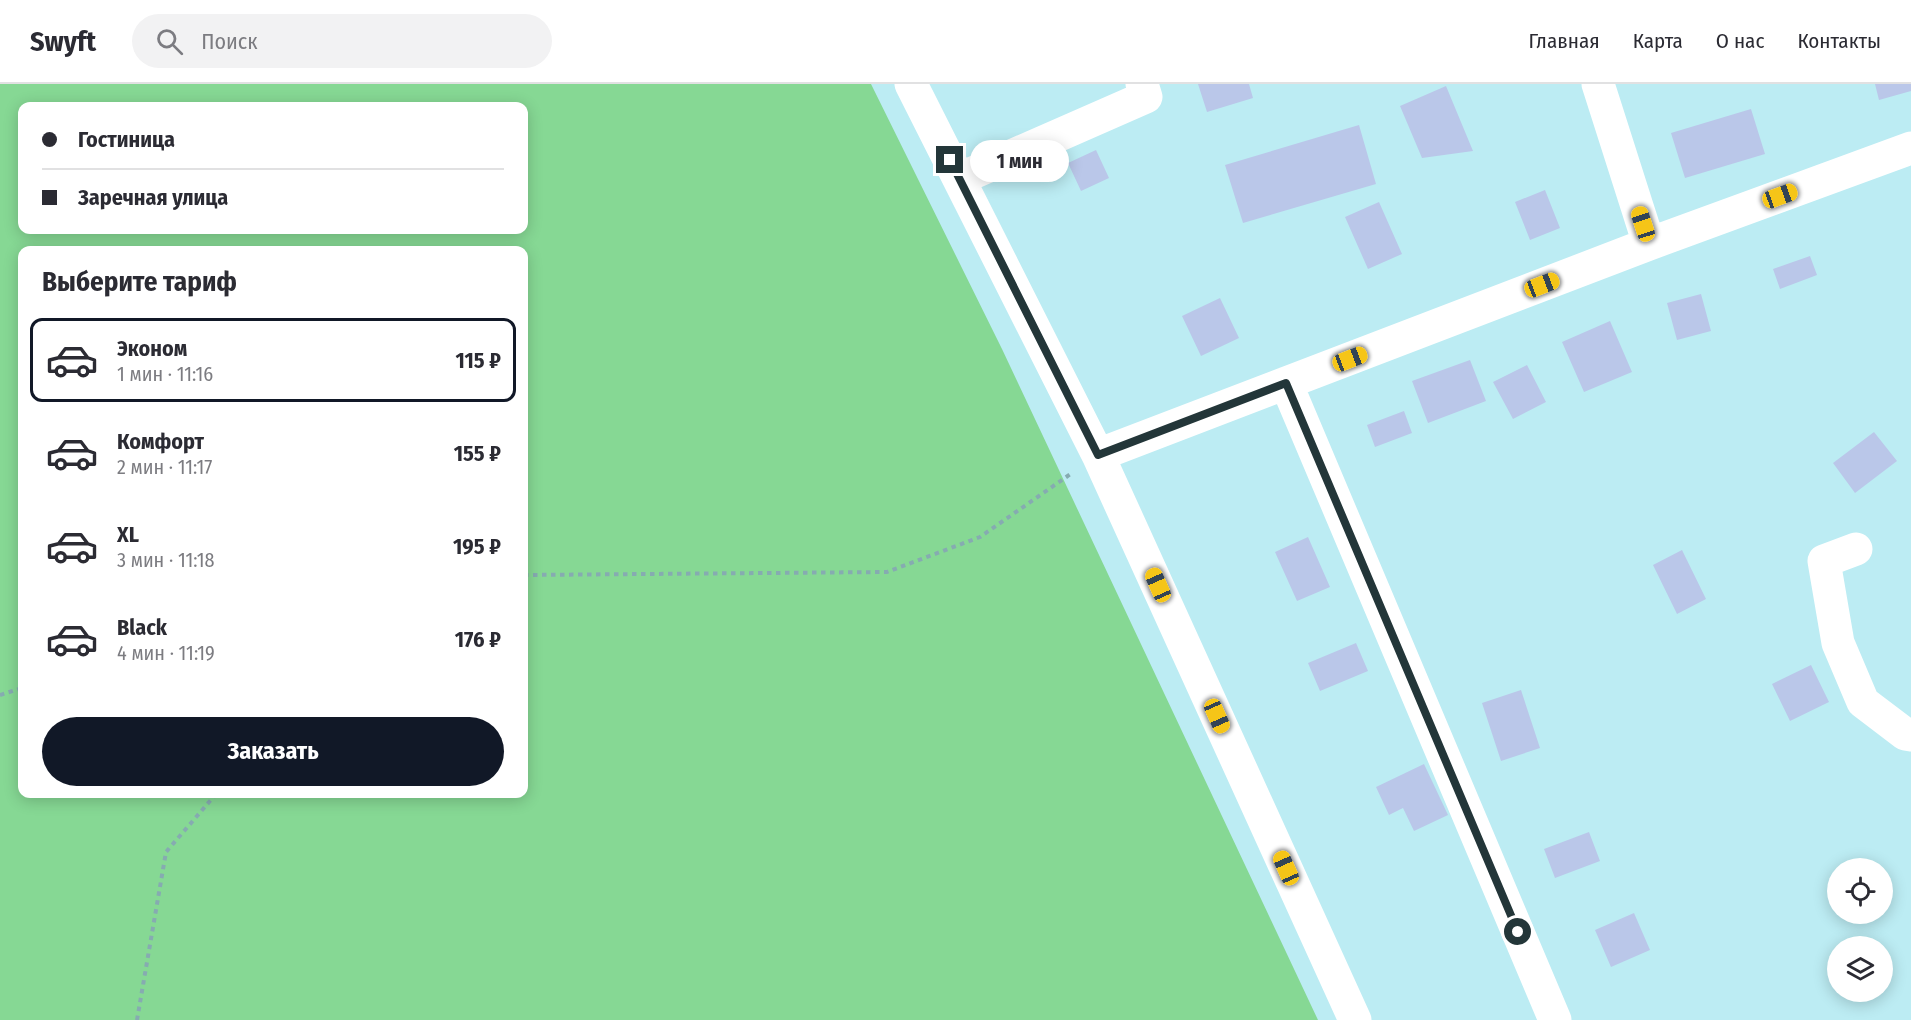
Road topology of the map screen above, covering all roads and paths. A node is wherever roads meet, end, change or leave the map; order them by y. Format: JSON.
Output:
{"nodes":[{"id":1,"x":911,"y":84,"type":"edge"},
{"id":2,"x":1142,"y":84,"type":"edge"},
{"id":3,"x":1598,"y":84,"type":"edge"},
{"id":4,"x":1911,"y":148,"type":"edge"},
{"id":5,"x":959,"y":180,"type":"junction"},
{"id":6,"x":1649,"y":244,"type":"junction"},
{"id":7,"x":1286,"y":383,"type":"junction"},
{"id":8,"x":1098,"y":455,"type":"junction"},
{"id":9,"x":1856,"y":549,"type":"dead end"},
{"id":10,"x":528,"y":575,"type":"edge"},
{"id":11,"x":18,"y":689,"type":"edge"},
{"id":12,"x":0,"y":695,"type":"edge"},
{"id":13,"x":1911,"y":735,"type":"edge"},
{"id":14,"x":213,"y":798,"type":"edge"},
{"id":15,"x":137,"y":1020,"type":"edge"},
{"id":16,"x":1355,"y":1020,"type":"edge"},
{"id":17,"x":1555,"y":1020,"type":"edge"}],
"edges":[{"from":1,"to":5,"type":"street"},
{"from":2,"to":5,"type":"street"},
{"from":3,"to":6,"type":"street"},
{"from":4,"to":6,"type":"street"},
{"from":5,"to":8,"type":"street"},
{"from":6,"to":7,"type":"street"},
{"from":7,"to":8,"type":"street"},
{"from":7,"to":17,"type":"street"},
{"from":8,"to":10,"type":"path"},
{"from":8,"to":16,"type":"street"},
{"from":9,"to":13,"type":"street"},
{"from":11,"to":12,"type":"path"},
{"from":14,"to":15,"type":"path"}]}
